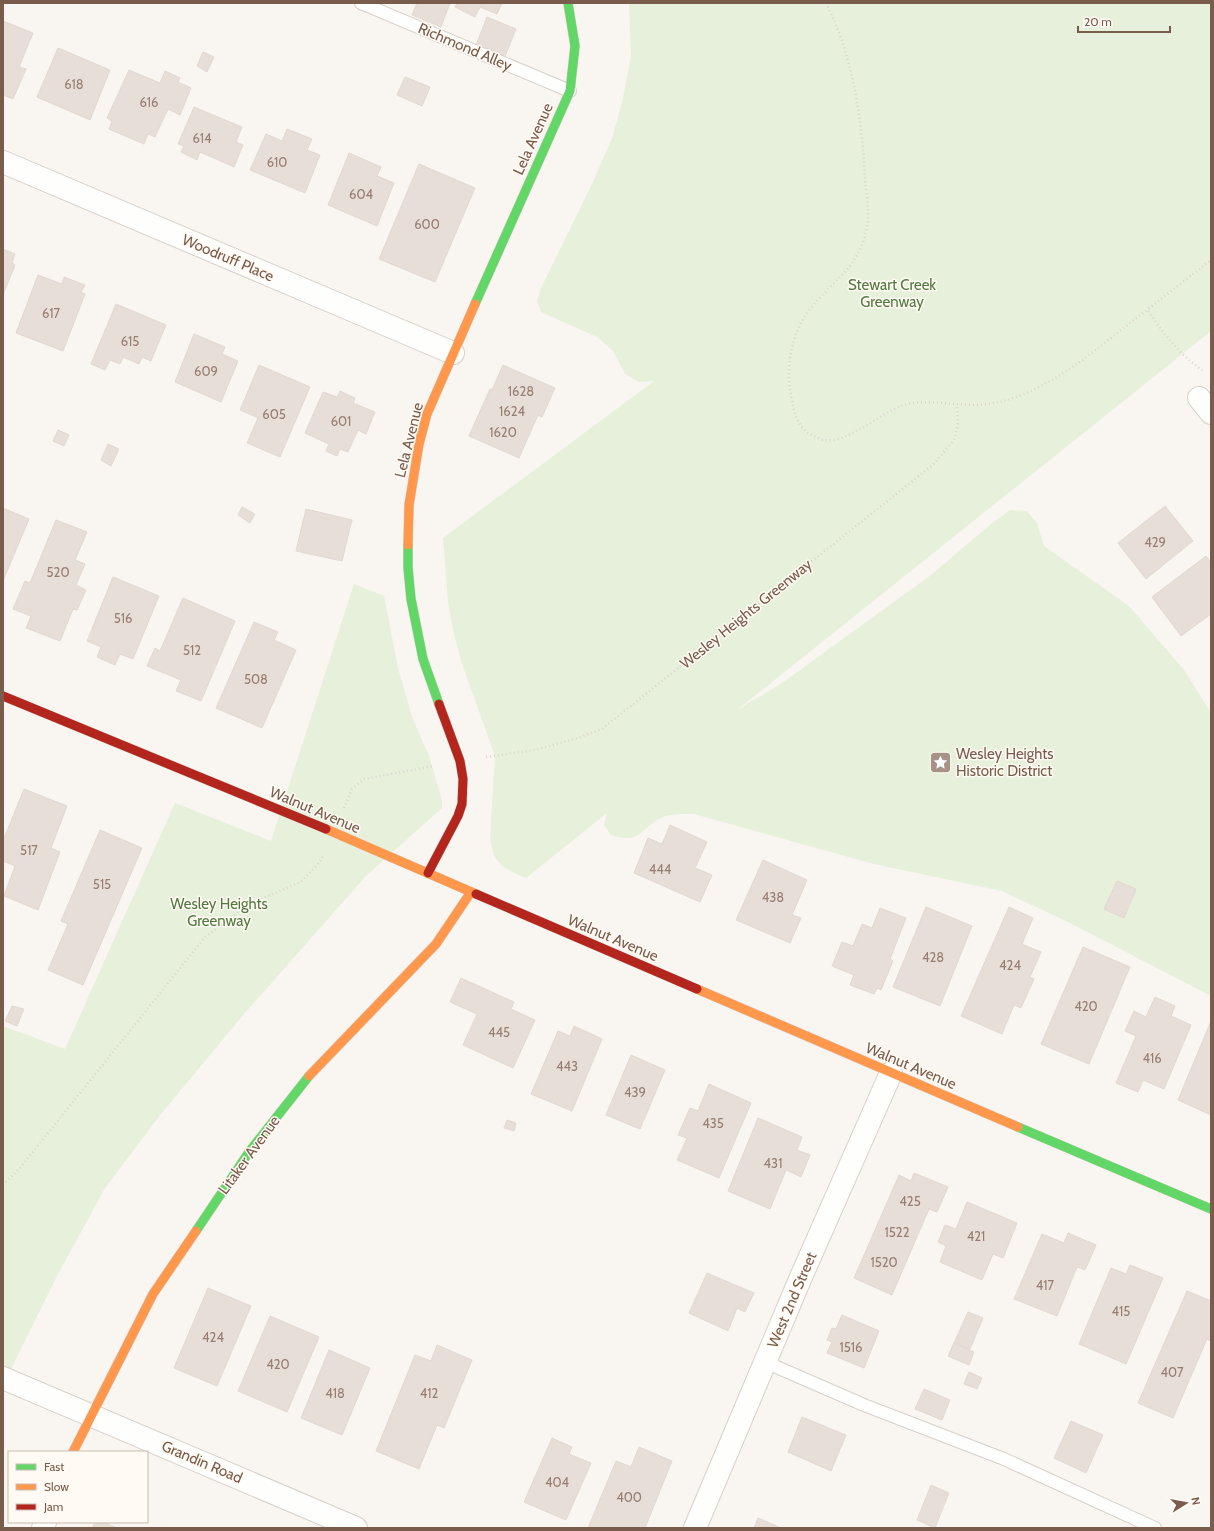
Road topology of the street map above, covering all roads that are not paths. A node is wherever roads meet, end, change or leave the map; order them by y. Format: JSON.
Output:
{"nodes":[{"id":1,"x":361,"y":3,"type":"edge"},
{"id":2,"x":568,"y":3,"type":"edge"},
{"id":3,"x":570,"y":91,"type":"junction"},
{"id":4,"x":3,"y":162,"type":"edge"},
{"id":5,"x":453,"y":353,"type":"junction"},
{"id":6,"x":3,"y":696,"type":"edge"},
{"id":7,"x":428,"y":873,"type":"junction"},
{"id":8,"x":471,"y":892,"type":"junction"},
{"id":9,"x":891,"y":1073,"type":"junction"},
{"id":10,"x":1211,"y":1209,"type":"edge"},
{"id":11,"x":766,"y":1362,"type":"junction"},
{"id":12,"x":3,"y":1378,"type":"edge"},
{"id":13,"x":91,"y":1415,"type":"junction"},
{"id":14,"x":73,"y":1451,"type":"edge"},
{"id":15,"x":356,"y":1528,"type":"edge"},
{"id":16,"x":695,"y":1528,"type":"edge"},
{"id":17,"x":1155,"y":1528,"type":"edge"}],
"edges":[{"from":1,"to":3,"type":"lane","name":"Richmond Alley"},
{"from":2,"to":3,"type":"street","name":"Lela Avenue"},
{"from":3,"to":5,"type":"street","name":"Lela Avenue"},
{"from":4,"to":5,"type":"street","name":"Woodruff Place"},
{"from":5,"to":7,"type":"street","name":"Lela Avenue"},
{"from":6,"to":7,"type":"street","name":"Walnut Avenue"},
{"from":7,"to":8,"type":"street","name":"Walnut Avenue"},
{"from":8,"to":9,"type":"street","name":"Walnut Avenue"},
{"from":8,"to":13,"type":"street","name":"Litaker Avenue"},
{"from":9,"to":10,"type":"street","name":"Walnut Avenue"},
{"from":9,"to":11,"type":"street","name":"West 2nd Street"},
{"from":11,"to":16,"type":"street","name":"West 2nd Street"},
{"from":11,"to":17,"type":"lane"},
{"from":12,"to":13,"type":"street","name":"Grandin Road"},
{"from":13,"to":14,"type":"street","name":"Litaker Avenue"},
{"from":13,"to":15,"type":"street","name":"Grandin Road"}]}
